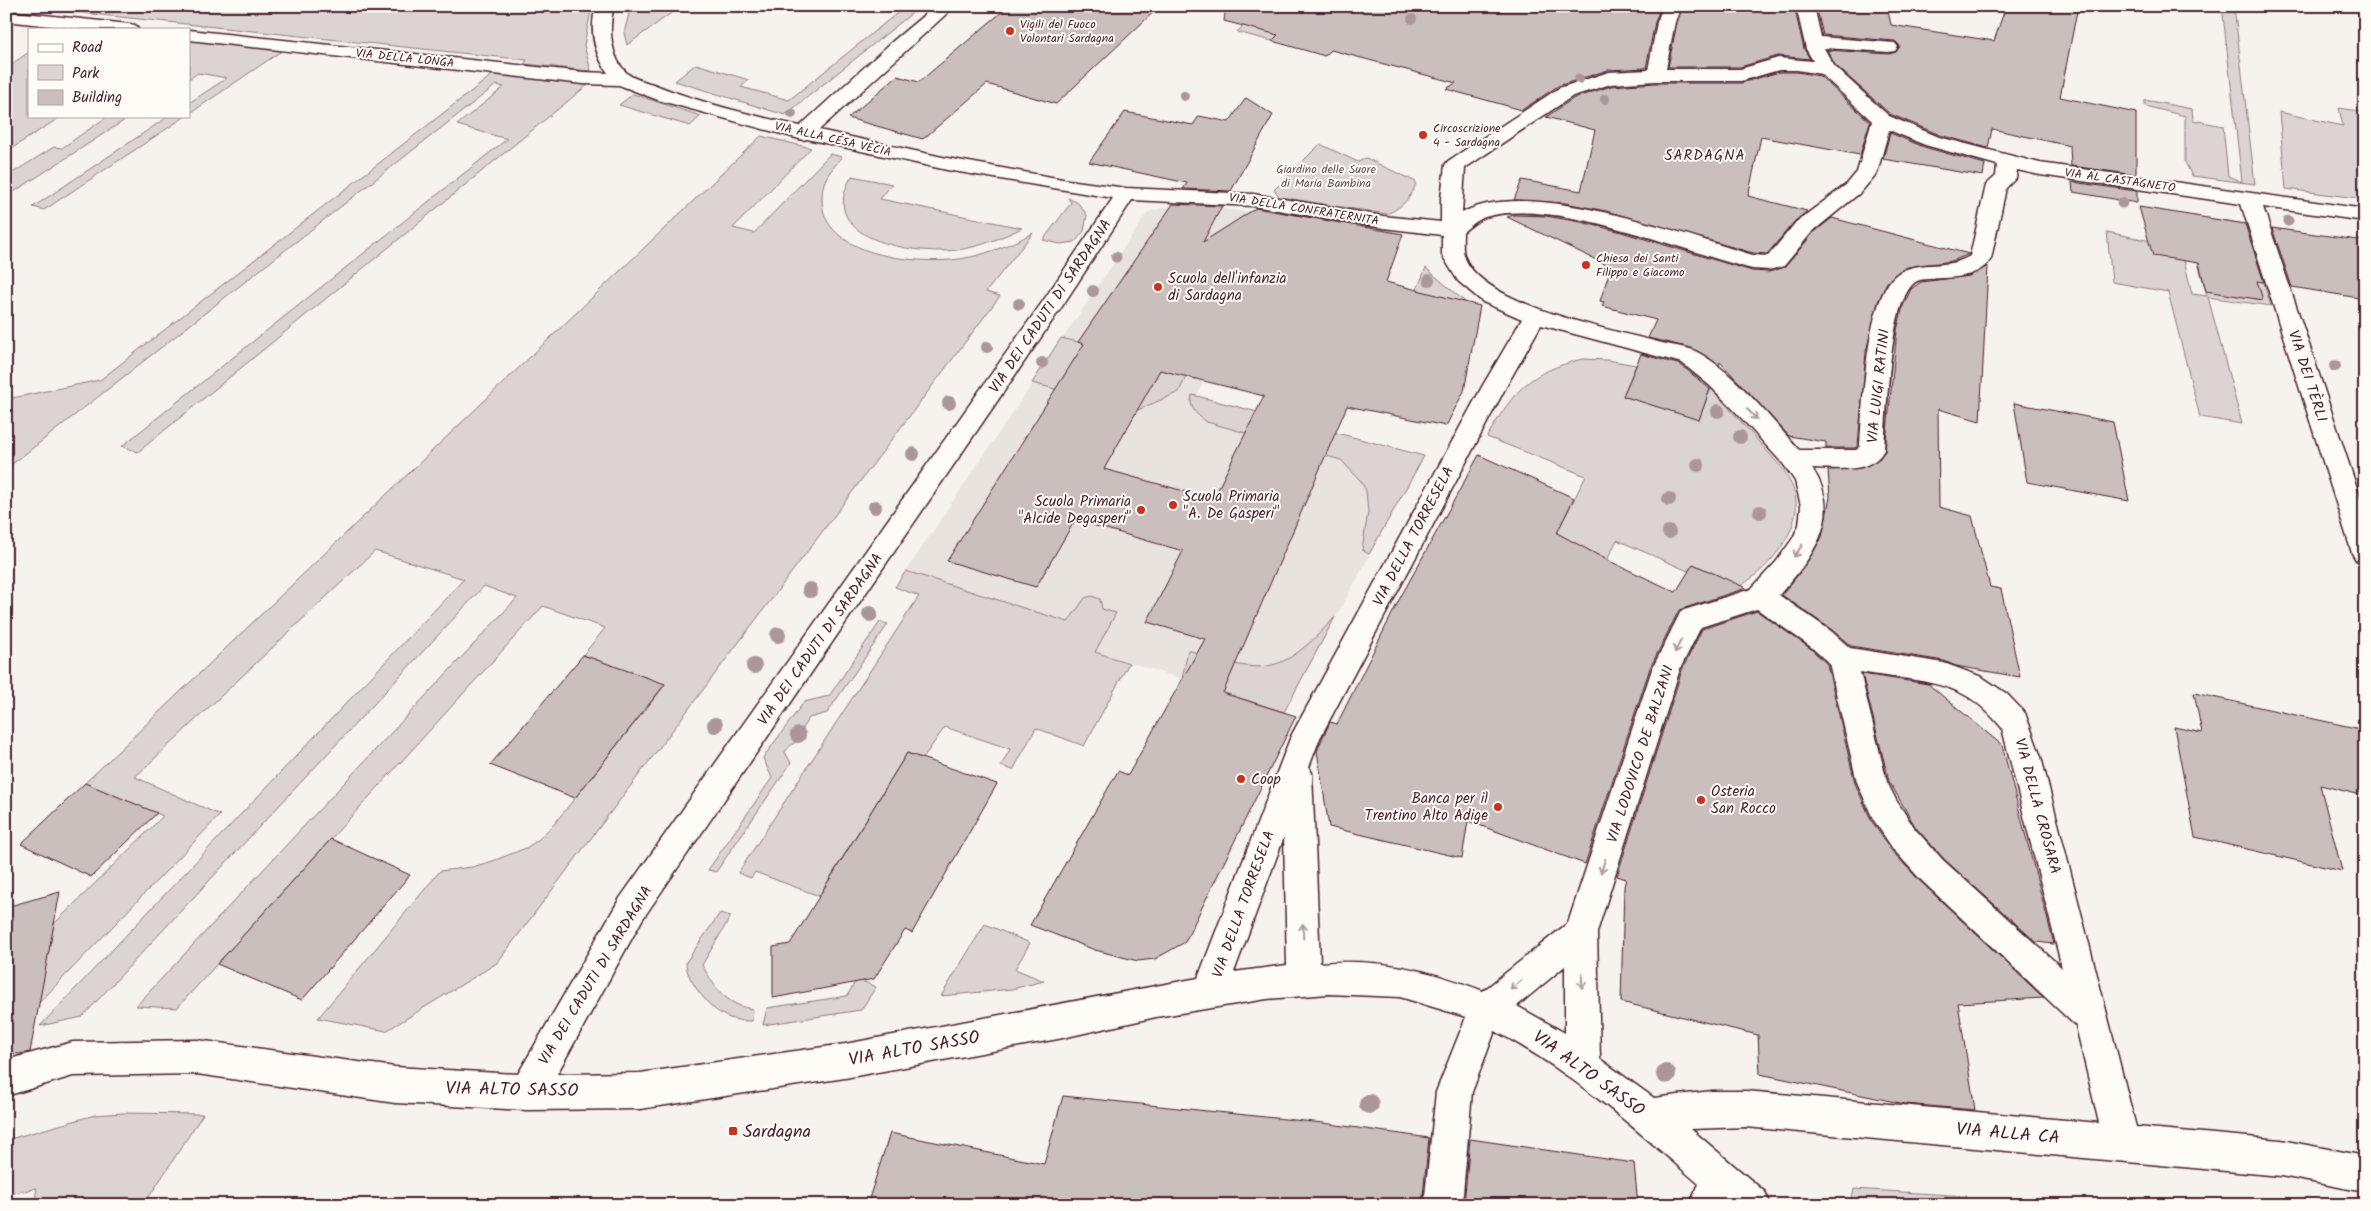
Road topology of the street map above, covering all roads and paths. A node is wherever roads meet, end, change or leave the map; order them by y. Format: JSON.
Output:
{"nodes":[{"id":1,"x":605,"y":6,"type":"edge"},
{"id":2,"x":946,"y":6,"type":"edge"},
{"id":3,"x":1672,"y":6,"type":"edge"},
{"id":4,"x":1805,"y":6,"type":"edge"},
{"id":5,"x":6,"y":16,"type":"edge"},
{"id":6,"x":120,"y":28,"type":"edge"},
{"id":7,"x":190,"y":35,"type":"edge"},
{"id":8,"x":1813,"y":42,"type":"junction"},
{"id":9,"x":1889,"y":47,"type":"dead end"},
{"id":10,"x":1827,"y":68,"type":"junction"},
{"id":11,"x":1656,"y":75,"type":"junction"},
{"id":12,"x":622,"y":79,"type":"junction"},
{"id":13,"x":1882,"y":120,"type":"junction"},
{"id":14,"x":803,"y":134,"type":"junction"},
{"id":15,"x":2007,"y":162,"type":"junction"},
{"id":16,"x":1126,"y":194,"type":"junction"},
{"id":17,"x":2250,"y":199,"type":"junction"},
{"id":18,"x":2365,"y":215,"type":"edge"},
{"id":19,"x":1452,"y":230,"type":"junction"},
{"id":20,"x":1535,"y":316,"type":"junction"},
{"id":21,"x":1793,"y":458,"type":"junction"},
{"id":22,"x":2365,"y":553,"type":"edge"},
{"id":23,"x":1761,"y":597,"type":"junction"},
{"id":24,"x":1842,"y":658,"type":"junction"},
{"id":25,"x":1297,"y":759,"type":"junction"},
{"id":26,"x":1581,"y":932,"type":"junction"},
{"id":27,"x":1304,"y":980,"type":"junction"},
{"id":28,"x":1210,"y":993,"type":"junction"},
{"id":29,"x":1487,"y":1009,"type":"junction"},
{"id":30,"x":2091,"y":1017,"type":"junction"},
{"id":31,"x":1583,"y":1066,"type":"junction"},
{"id":32,"x":6,"y":1078,"type":"edge"},
{"id":33,"x":527,"y":1092,"type":"junction"},
{"id":34,"x":1649,"y":1117,"type":"junction"},
{"id":35,"x":2122,"y":1142,"type":"junction"},
{"id":36,"x":2365,"y":1174,"type":"edge"},
{"id":37,"x":1715,"y":1192,"type":"edge"},
{"id":38,"x":1443,"y":1205,"type":"edge"},
{"id":39,"x":1752,"y":1205,"type":"edge"}],
"edges":[{"from":1,"to":12,"type":"street"},
{"from":2,"to":14,"type":"street"},
{"from":3,"to":11,"type":"street"},
{"from":4,"to":8,"type":"street"},
{"from":5,"to":6,"type":"street"},
{"from":7,"to":12,"type":"street","name":"VIA DELLA LONGA"},
{"from":8,"to":9,"type":"street"},
{"from":8,"to":10,"type":"street"},
{"from":10,"to":11,"type":"street"},
{"from":10,"to":13,"type":"street"},
{"from":11,"to":19,"type":"street"},
{"from":12,"to":14,"type":"street","name":"VIA ALLA CÉSA VÈCIA"},
{"from":13,"to":15,"type":"street","name":"VIA AL CASTAGNETO"},
{"from":13,"to":19,"type":"street"},
{"from":14,"to":16,"type":"street","name":"VIA ALLA CÉSA VÈCIA"},
{"from":15,"to":17,"type":"street","name":"VIA AL CASTAGNETO"},
{"from":15,"to":21,"type":"street","name":"VIA LUIGI RATINI"},
{"from":16,"to":19,"type":"street","name":"VIA DELLA CONFRATERNITA"},
{"from":16,"to":33,"type":"street","name":"VIA DEI CADUTI DI SARDAGNA"},
{"from":17,"to":18,"type":"street","name":"VIA AL CASTAGNETO"},
{"from":17,"to":22,"type":"street","name":"VIA DEI TÈRLI"},
{"from":19,"to":20,"type":"street"},
{"from":20,"to":21,"type":"street","one_way":true},
{"from":20,"to":25,"type":"street","name":"VIA DELLA TORRESELA"},
{"from":21,"to":23,"type":"street","one_way":true},
{"from":23,"to":24,"type":"street"},
{"from":23,"to":26,"type":"street","name":"VIA LODOVICO DE BALZANI","one_way":true},
{"from":24,"to":30,"type":"street"},
{"from":24,"to":30,"type":"street","name":"VIA DELLA CROSARA"},
{"from":27,"to":25,"type":"street","name":"VIA DELLA TORRESELA","one_way":true},
{"from":25,"to":28,"type":"street","name":"VIA DELLA TORRESELA"},
{"from":26,"to":29,"type":"street","one_way":true},
{"from":26,"to":31,"type":"street","name":"VIA LODOVICO DE BALZANI","one_way":true},
{"from":27,"to":28,"type":"street","name":"VIA ALTO SASSO"},
{"from":27,"to":29,"type":"street","name":"VIA ALTO SASSO"},
{"from":28,"to":33,"type":"street","name":"VIA ALTO SASSO"},
{"from":29,"to":31,"type":"street","name":"VIA ALTO SASSO"},
{"from":29,"to":38,"type":"street"},
{"from":30,"to":35,"type":"street","name":"VIA DELLA CROSARA"},
{"from":31,"to":34,"type":"street","name":"VIA ALTO SASSO"},
{"from":32,"to":33,"type":"street","name":"VIA ALTO SASSO"},
{"from":34,"to":35,"type":"street","name":"VIA ALLA CA"},
{"from":34,"to":37,"type":"street","name":"VIA ALTO SASSO"},
{"from":35,"to":36,"type":"street","name":"VIA ALLA CA"},
{"from":37,"to":39,"type":"street","name":"VIA ALTO SASSO"}]}
